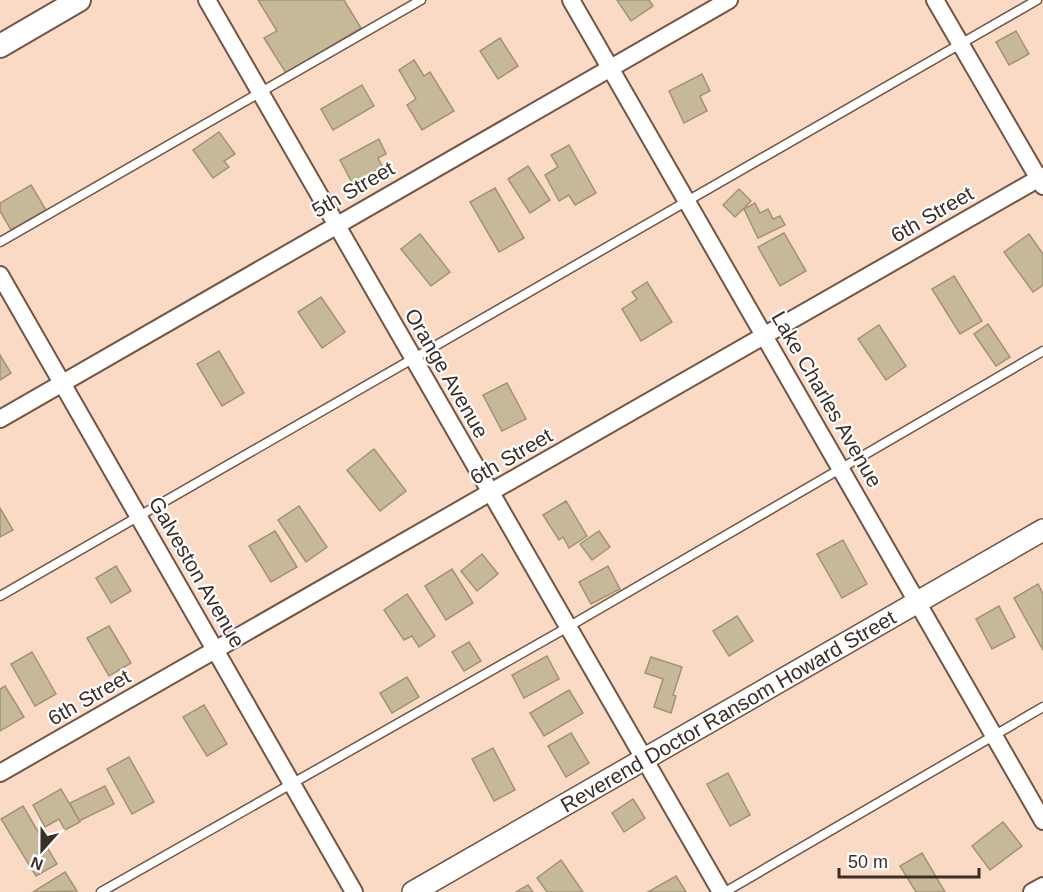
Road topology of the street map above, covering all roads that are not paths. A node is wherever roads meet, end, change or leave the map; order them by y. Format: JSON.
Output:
{"nodes":[{"id":1,"x":79,"y":0,"type":"edge"},
{"id":2,"x":207,"y":0,"type":"edge"},
{"id":3,"x":421,"y":0,"type":"edge"},
{"id":4,"x":571,"y":0,"type":"edge"},
{"id":5,"x":729,"y":0,"type":"edge"},
{"id":6,"x":935,"y":0,"type":"edge"},
{"id":7,"x":1038,"y":0,"type":"edge"},
{"id":8,"x":961,"y":44,"type":"junction"},
{"id":9,"x":0,"y":46,"type":"edge"},
{"id":10,"x":611,"y":68,"type":"junction"},
{"id":11,"x":260,"y":93,"type":"junction"},
{"id":12,"x":1042,"y":181,"type":"edge"},
{"id":13,"x":687,"y":201,"type":"junction"},
{"id":14,"x":336,"y":225,"type":"junction"},
{"id":15,"x":0,"y":242,"type":"edge"},
{"id":16,"x":0,"y":275,"type":"edge"},
{"id":17,"x":765,"y":336,"type":"junction"},
{"id":18,"x":1043,"y":351,"type":"edge"},
{"id":19,"x":413,"y":358,"type":"junction"},
{"id":20,"x":62,"y":383,"type":"junction"},
{"id":21,"x":0,"y":419,"type":"edge"},
{"id":22,"x":842,"y":468,"type":"junction"},
{"id":23,"x":491,"y":493,"type":"junction"},
{"id":24,"x":139,"y":517,"type":"junction"},
{"id":25,"x":1043,"y":530,"type":"edge"},
{"id":26,"x":0,"y":596,"type":"edge"},
{"id":27,"x":918,"y":601,"type":"junction"},
{"id":28,"x":568,"y":627,"type":"junction"},
{"id":29,"x":216,"y":650,"type":"junction"},
{"id":30,"x":1043,"y":707,"type":"edge"},
{"id":31,"x":994,"y":736,"type":"junction"},
{"id":32,"x":645,"y":759,"type":"junction"},
{"id":33,"x":0,"y":773,"type":"edge"},
{"id":34,"x":292,"y":783,"type":"junction"},
{"id":35,"x":1043,"y":821,"type":"edge"},
{"id":36,"x":1043,"y":886,"type":"edge"},
{"id":37,"x":101,"y":892,"type":"edge"},
{"id":38,"x":354,"y":892,"type":"edge"},
{"id":39,"x":413,"y":892,"type":"edge"},
{"id":40,"x":721,"y":892,"type":"edge"},
{"id":41,"x":725,"y":892,"type":"edge"},
{"id":42,"x":1032,"y":892,"type":"edge"}],
"edges":[{"from":1,"to":9,"type":"main road"},
{"from":2,"to":11,"type":"street","name":"Orange Avenue"},
{"from":3,"to":11,"type":"lane"},
{"from":4,"to":10,"type":"street","name":"Lake Charles Avenue"},
{"from":5,"to":10,"type":"street","name":"5th Street"},
{"from":6,"to":8,"type":"street"},
{"from":7,"to":8,"type":"lane"},
{"from":8,"to":12,"type":"street"},
{"from":8,"to":13,"type":"lane"},
{"from":10,"to":13,"type":"street","name":"Lake Charles Avenue"},
{"from":10,"to":14,"type":"street","name":"5th Street"},
{"from":11,"to":14,"type":"street","name":"Orange Avenue"},
{"from":11,"to":15,"type":"lane"},
{"from":12,"to":17,"type":"street","name":"6th Street"},
{"from":13,"to":17,"type":"street","name":"Lake Charles Avenue"},
{"from":13,"to":19,"type":"lane"},
{"from":14,"to":19,"type":"street","name":"Orange Avenue"},
{"from":14,"to":20,"type":"street","name":"5th Street"},
{"from":16,"to":20,"type":"street","name":"Galveston Avenue"},
{"from":17,"to":22,"type":"street","name":"Lake Charles Avenue"},
{"from":17,"to":23,"type":"street","name":"6th Street"},
{"from":18,"to":22,"type":"lane"},
{"from":19,"to":23,"type":"street","name":"Orange Avenue"},
{"from":19,"to":24,"type":"lane"},
{"from":20,"to":21,"type":"street","name":"5th Street"},
{"from":20,"to":24,"type":"street","name":"Galveston Avenue"},
{"from":22,"to":27,"type":"street","name":"Lake Charles Avenue"},
{"from":22,"to":28,"type":"lane"},
{"from":23,"to":28,"type":"street","name":"Orange Avenue"},
{"from":23,"to":29,"type":"street","name":"6th Street"},
{"from":24,"to":26,"type":"lane"},
{"from":24,"to":29,"type":"street","name":"Galveston Avenue"},
{"from":25,"to":27,"type":"street","name":"Reverend Doctor Ransom Howard Street"},
{"from":27,"to":31,"type":"street","name":"Lake Charles Avenue"},
{"from":27,"to":32,"type":"street","name":"Reverend Doctor Ransom Howard Street"},
{"from":28,"to":32,"type":"street","name":"Orange Avenue"},
{"from":28,"to":34,"type":"lane"},
{"from":29,"to":33,"type":"street","name":"6th Street"},
{"from":29,"to":34,"type":"street","name":"Galveston Avenue"},
{"from":30,"to":31,"type":"lane"},
{"from":31,"to":35,"type":"street","name":"Lake Charles Avenue"},
{"from":31,"to":41,"type":"lane"},
{"from":32,"to":39,"type":"street","name":"Reverend Doctor Ransom Howard Street"},
{"from":32,"to":40,"type":"street","name":"Orange Avenue"},
{"from":34,"to":37,"type":"lane"},
{"from":34,"to":38,"type":"street","name":"Galveston Avenue"},
{"from":36,"to":42,"type":"street"}]}
